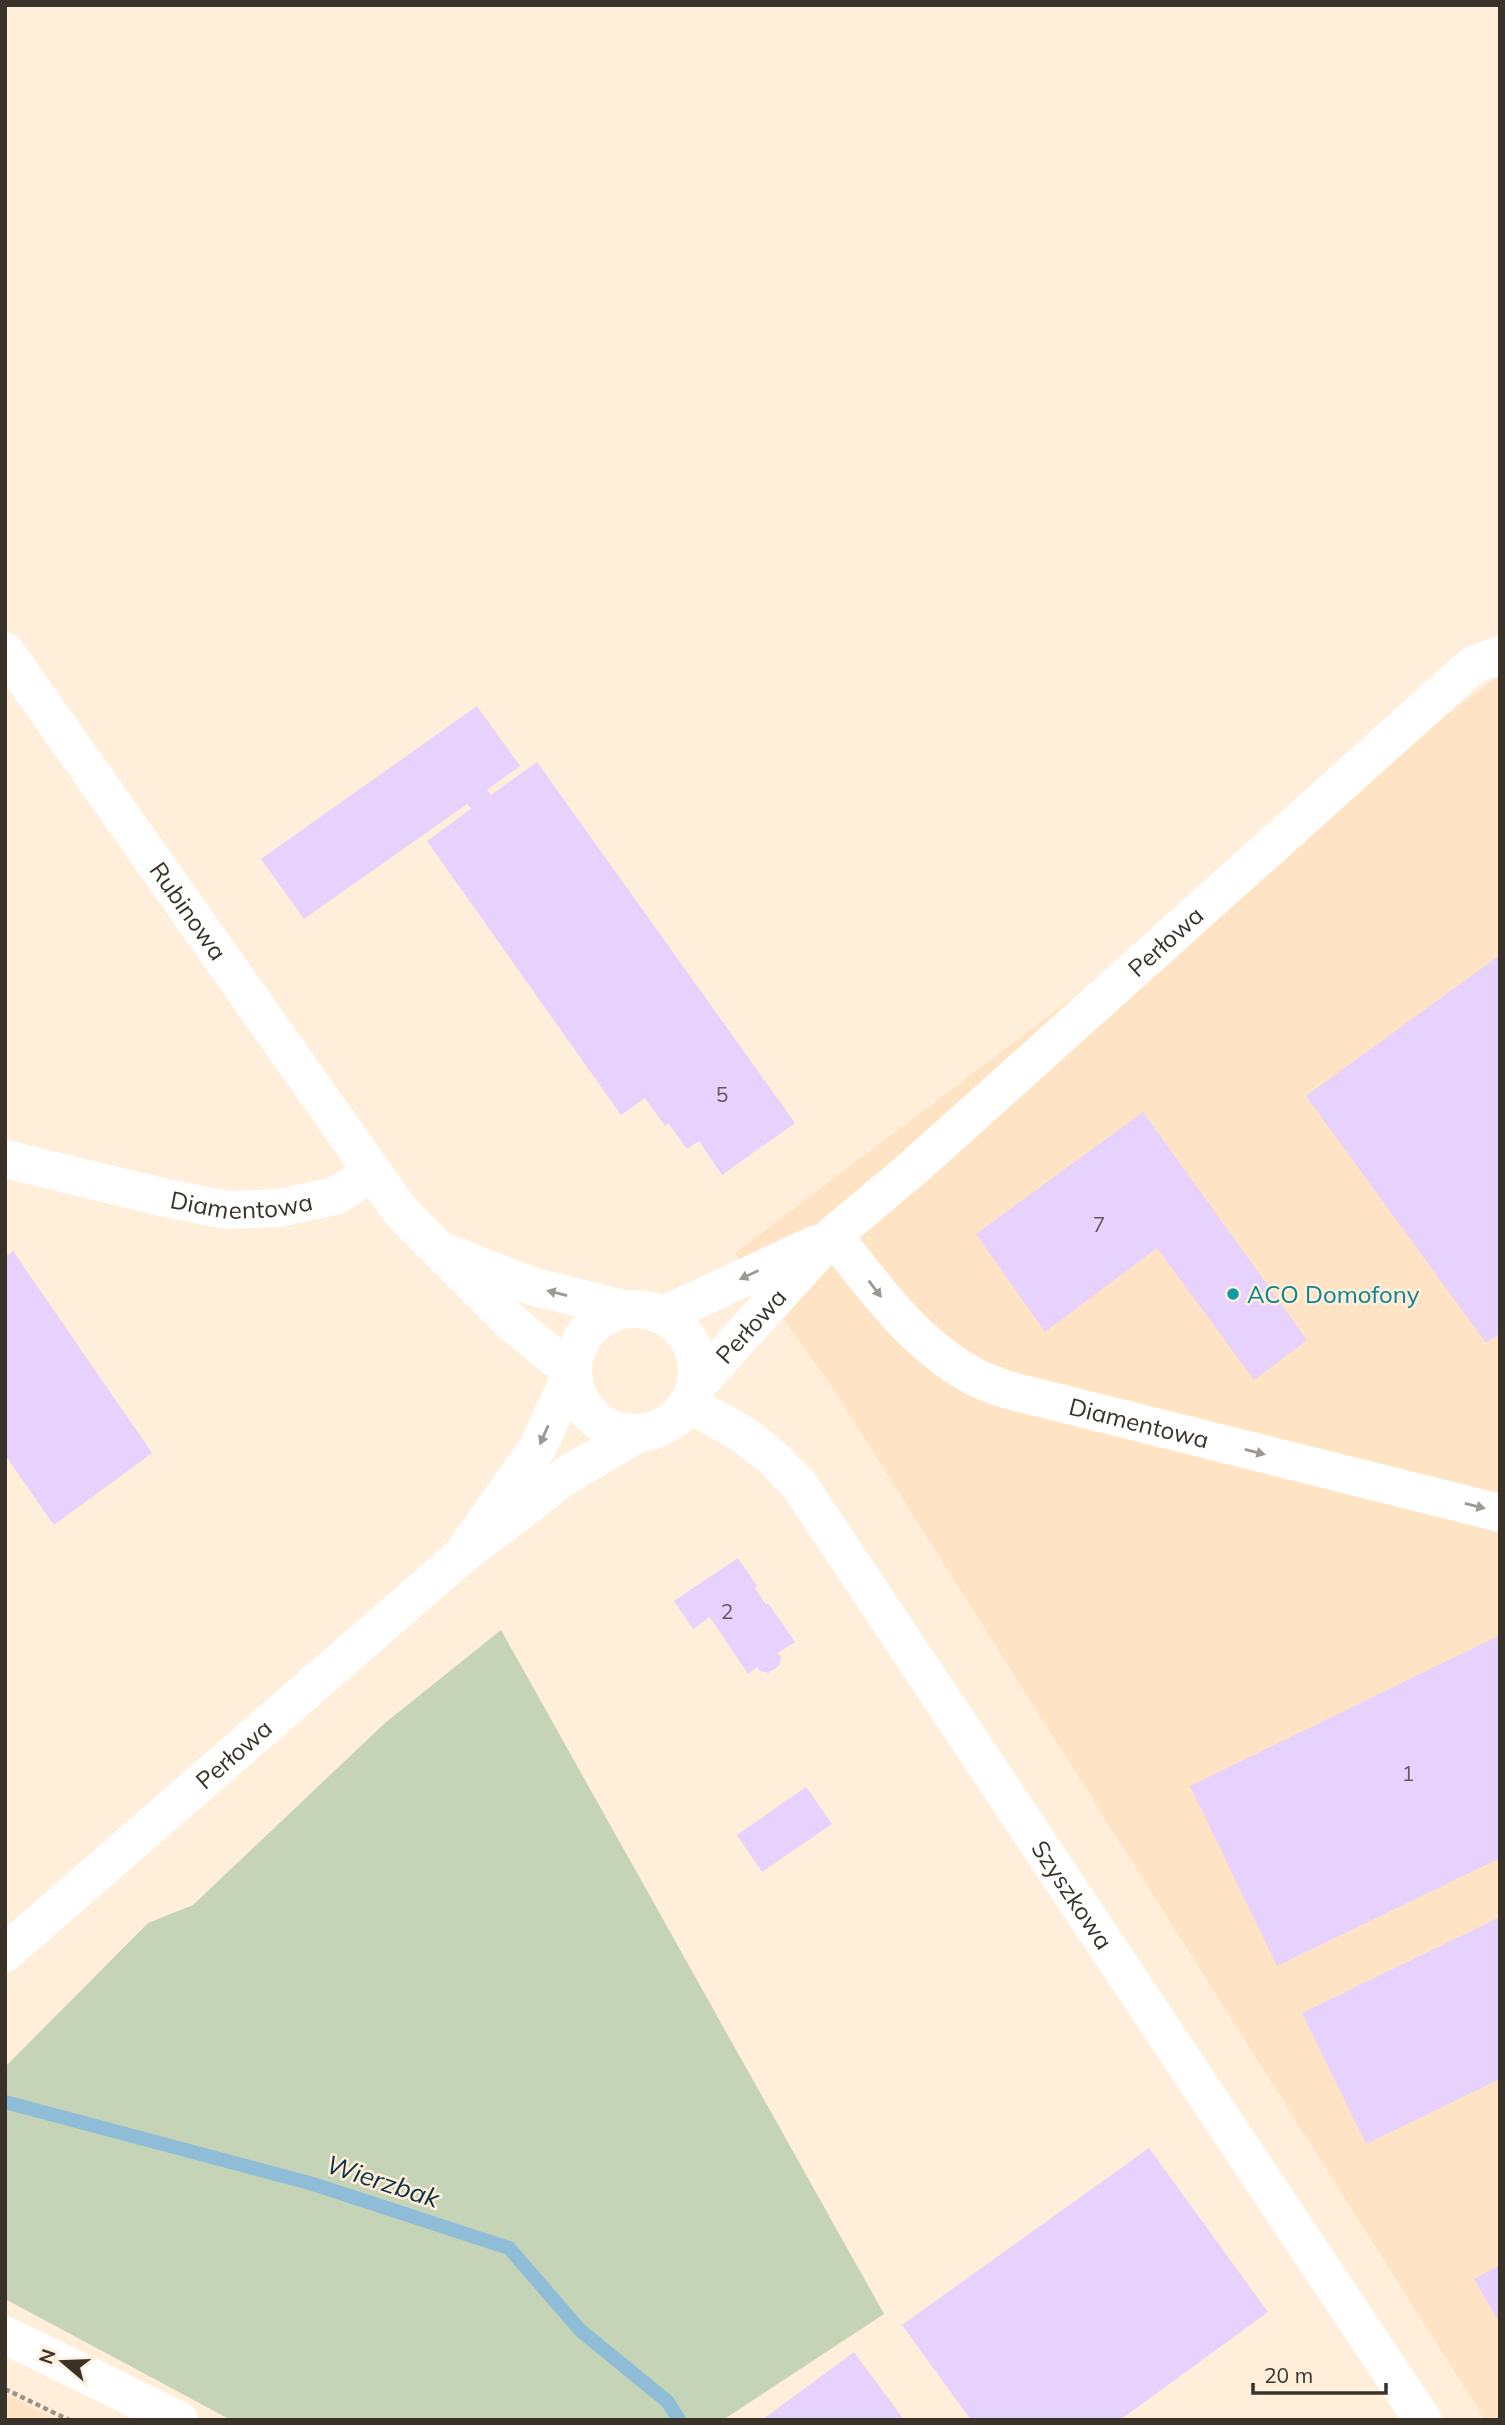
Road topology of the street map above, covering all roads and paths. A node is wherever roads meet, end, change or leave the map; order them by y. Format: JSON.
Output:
{"nodes":[{"id":1,"x":5,"y":651,"type":"edge"},
{"id":2,"x":1500,"y":656,"type":"edge"},
{"id":3,"x":5,"y":1159,"type":"edge"},
{"id":4,"x":372,"y":1173,"type":"junction"},
{"id":5,"x":833,"y":1235,"type":"junction"},
{"id":6,"x":438,"y":1249,"type":"junction"},
{"id":7,"x":623,"y":1310,"type":"junction"},
{"id":8,"x":664,"y":1315,"type":"junction"},
{"id":9,"x":572,"y":1372,"type":"junction"},
{"id":10,"x":693,"y":1395,"type":"junction"},
{"id":11,"x":637,"y":1434,"type":"junction"},
{"id":12,"x":1500,"y":1513,"type":"edge"},
{"id":13,"x":461,"y":1556,"type":"junction"},
{"id":14,"x":5,"y":1953,"type":"edge"},
{"id":15,"x":5,"y":2335,"type":"edge"},
{"id":16,"x":5,"y":2389,"type":"edge"},
{"id":17,"x":69,"y":2420,"type":"edge"},
{"id":18,"x":179,"y":2420,"type":"edge"},
{"id":19,"x":1423,"y":2420,"type":"edge"}],
"edges":[{"from":1,"to":4,"type":"street","name":"Rubinowa"},
{"from":2,"to":5,"type":"street","name":"Perłowa"},
{"from":3,"to":4,"type":"street","name":"Diamentowa"},
{"from":4,"to":6,"type":"street"},
{"from":5,"to":8,"type":"street","name":"Perłowa","one_way":true},
{"from":5,"to":10,"type":"street","name":"Perłowa"},
{"from":5,"to":12,"type":"street","name":"Diamentowa","one_way":true},
{"from":7,"to":6,"type":"street","one_way":true},
{"from":6,"to":9,"type":"street"},
{"from":7,"to":8,"type":"street"},
{"from":7,"to":9,"type":"street"},
{"from":8,"to":10,"type":"street"},
{"from":9,"to":11,"type":"street"},
{"from":9,"to":13,"type":"street","name":"Perłowa","one_way":true},
{"from":10,"to":11,"type":"street"},
{"from":10,"to":19,"type":"street","name":"Szyszkowa"},
{"from":11,"to":13,"type":"street","name":"Perłowa"},
{"from":13,"to":14,"type":"street","name":"Perłowa"},
{"from":15,"to":18,"type":"street"},
{"from":16,"to":17,"type":"path"}]}
